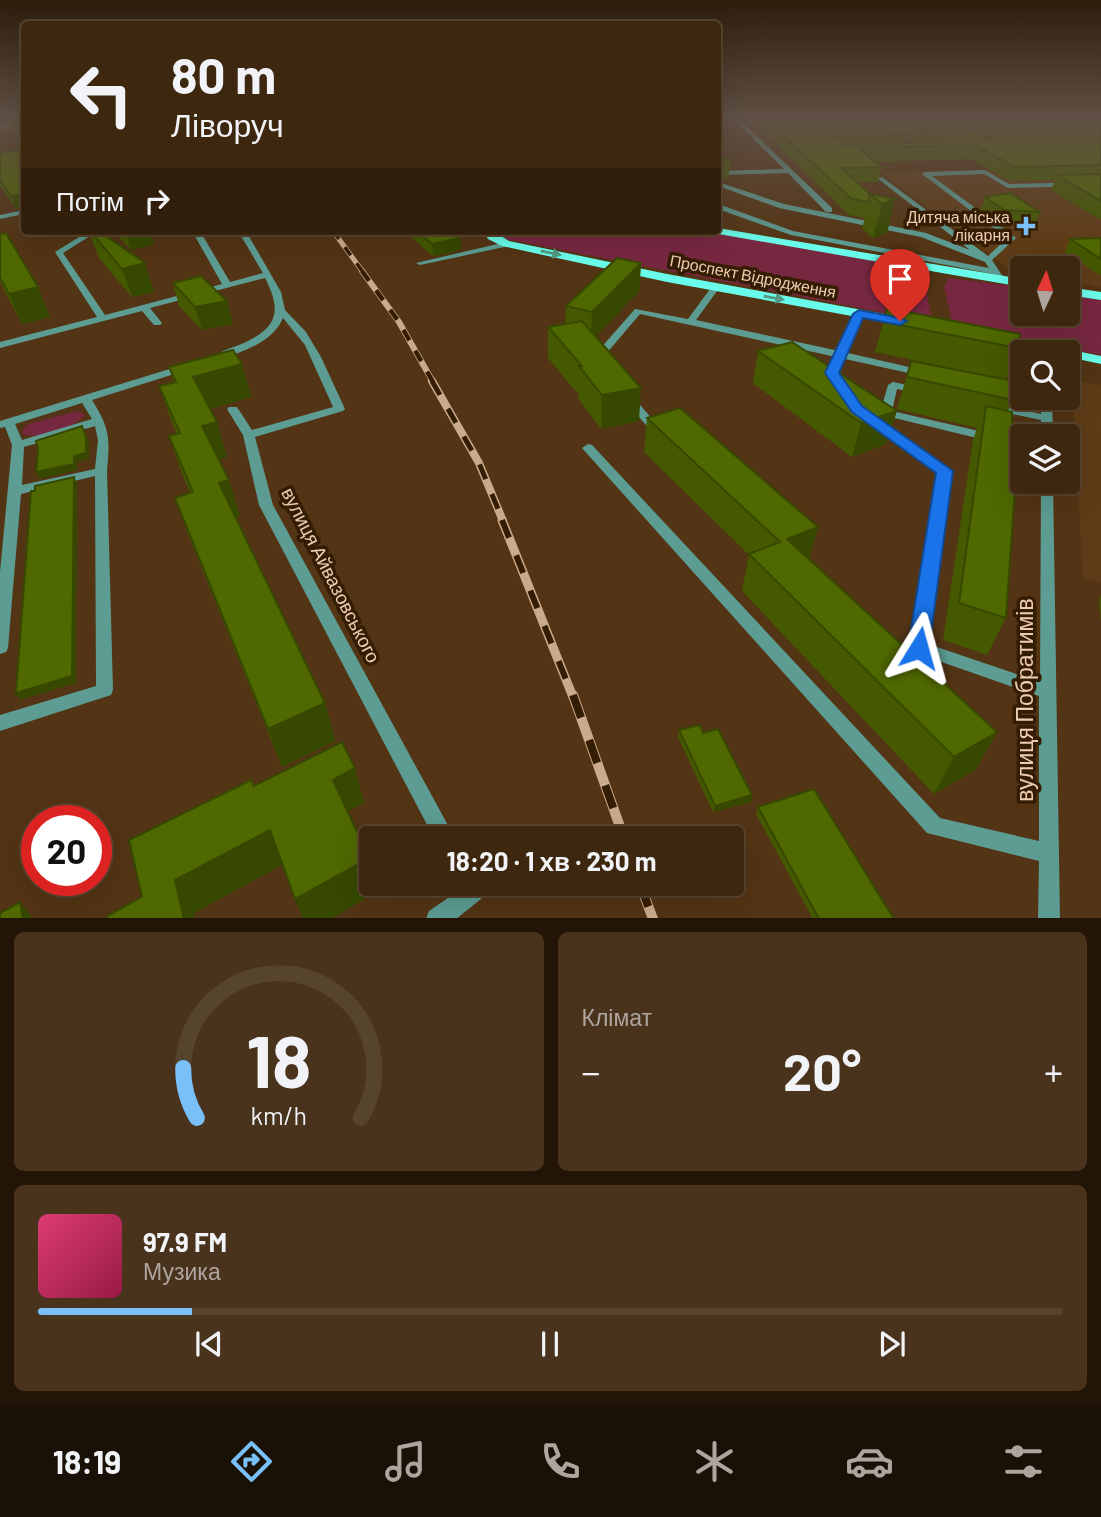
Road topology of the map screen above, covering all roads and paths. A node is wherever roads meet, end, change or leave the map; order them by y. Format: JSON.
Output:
{"nodes":[{"id":1,"x":777,"y":159,"type":"edge"},
{"id":2,"x":789,"y":171,"type":"junction"},
{"id":3,"x":721,"y":173,"type":"edge"},
{"id":4,"x":880,"y":178,"type":"edge"},
{"id":5,"x":1101,"y":184,"type":"edge"},
{"id":6,"x":721,"y":185,"type":"edge"},
{"id":7,"x":721,"y":208,"type":"edge"},
{"id":8,"x":829,"y":210,"type":"dead end"},
{"id":9,"x":21,"y":213,"type":"edge"},
{"id":10,"x":0,"y":217,"type":"edge"},
{"id":11,"x":721,"y":232,"type":"edge"},
{"id":12,"x":791,"y":233,"type":"junction"},
{"id":13,"x":87,"y":235,"type":"edge"},
{"id":14,"x":198,"y":235,"type":"edge"},
{"id":15,"x":244,"y":235,"type":"edge"},
{"id":16,"x":491,"y":235,"type":"edge"},
{"id":17,"x":780,"y":242,"type":"junction"},
{"id":18,"x":506,"y":244,"type":"junction"},
{"id":19,"x":988,"y":260,"type":"junction"},
{"id":20,"x":420,"y":263,"type":"dead end"},
{"id":21,"x":267,"y":275,"type":"junction"},
{"id":22,"x":999,"y":276,"type":"junction"},
{"id":23,"x":1010,"y":279,"type":"edge"},
{"id":24,"x":227,"y":285,"type":"junction"},
{"id":25,"x":716,"y":287,"type":"junction"},
{"id":26,"x":1080,"y":293,"type":"edge"},
{"id":27,"x":1101,"y":296,"type":"edge"},
{"id":28,"x":144,"y":307,"type":"junction"},
{"id":29,"x":283,"y":312,"type":"junction"},
{"id":30,"x":859,"y":314,"type":"junction"},
{"id":31,"x":103,"y":318,"type":"junction"},
{"id":32,"x":690,"y":322,"type":"junction"},
{"id":33,"x":157,"y":323,"type":"dead end"},
{"id":34,"x":918,"y":324,"type":"edge"},
{"id":35,"x":981,"y":337,"type":"edge"},
{"id":36,"x":1010,"y":343,"type":"edge"},
{"id":37,"x":0,"y":345,"type":"edge"},
{"id":38,"x":842,"y":355,"type":"junction"},
{"id":39,"x":1080,"y":356,"type":"edge"},
{"id":40,"x":207,"y":360,"type":"edge"},
{"id":41,"x":1101,"y":360,"type":"edge"},
{"id":42,"x":195,"y":364,"type":"edge"},
{"id":43,"x":604,"y":369,"type":"edge"},
{"id":44,"x":932,"y":374,"type":"edge"},
{"id":45,"x":983,"y":386,"type":"edge"},
{"id":46,"x":621,"y":389,"type":"edge"},
{"id":47,"x":845,"y":391,"type":"edge"},
{"id":48,"x":1010,"y":392,"type":"edge"},
{"id":49,"x":932,"y":394,"type":"edge"},
{"id":50,"x":85,"y":398,"type":"junction"},
{"id":51,"x":983,"y":405,"type":"edge"},
{"id":52,"x":233,"y":409,"type":"dead end"},
{"id":53,"x":1045,"y":410,"type":"edge"},
{"id":54,"x":868,"y":417,"type":"edge"},
{"id":55,"x":1046,"y":418,"type":"junction"},
{"id":56,"x":99,"y":421,"type":"junction"},
{"id":57,"x":4,"y":424,"type":"edge"},
{"id":58,"x":1046,"y":424,"type":"edge"},
{"id":59,"x":656,"y":430,"type":"edge"},
{"id":60,"x":249,"y":435,"type":"junction"},
{"id":61,"x":1010,"y":442,"type":"edge"},
{"id":62,"x":18,"y":445,"type":"junction"},
{"id":63,"x":588,"y":447,"type":"dead end"},
{"id":64,"x":101,"y":471,"type":"junction"},
{"id":65,"x":15,"y":491,"type":"junction"},
{"id":66,"x":1047,"y":494,"type":"edge"},
{"id":67,"x":0,"y":648,"type":"edge"},
{"id":68,"x":1048,"y":692,"type":"junction"},
{"id":69,"x":0,"y":723,"type":"edge"},
{"id":70,"x":439,"y":826,"type":"edge"},
{"id":71,"x":1049,"y":854,"type":"junction"},
{"id":72,"x":469,"y":896,"type":"edge"},
{"id":73,"x":438,"y":918,"type":"edge"},
{"id":74,"x":1049,"y":918,"type":"edge"}],
"edges":[{"from":1,"to":2,"type":"street"},
{"from":2,"to":3,"type":"street"},
{"from":2,"to":8,"type":"street"},
{"from":4,"to":19,"type":"street"},
{"from":5,"to":19,"type":"street"},
{"from":6,"to":19,"type":"street"},
{"from":7,"to":12,"type":"street"},
{"from":9,"to":10,"type":"street"},
{"from":11,"to":17,"type":"main road","name":"Проспект Відродження"},
{"from":12,"to":17,"type":"street"},
{"from":12,"to":22,"type":"street"},
{"from":13,"to":31,"type":"street"},
{"from":14,"to":24,"type":"street"},
{"from":15,"to":21,"type":"street"},
{"from":16,"to":18,"type":"main road","name":"Проспект Відродження"},
{"from":17,"to":22,"type":"main road","name":"Проспект Відродження"},
{"from":18,"to":20,"type":"street"},
{"from":18,"to":25,"type":"main road","name":"Проспект Відродження","one_way":true},
{"from":19,"to":22,"type":"street"},
{"from":21,"to":24,"type":"street"},
{"from":21,"to":29,"type":"street"},
{"from":22,"to":23,"type":"main road","name":"Проспект Відродження"},
{"from":24,"to":28,"type":"street"},
{"from":25,"to":30,"type":"main road","name":"Проспект Відродження","one_way":true},
{"from":25,"to":32,"type":"street"},
{"from":26,"to":27,"type":"main road"},
{"from":28,"to":31,"type":"street"},
{"from":28,"to":33,"type":"street"},
{"from":29,"to":40,"type":"street"},
{"from":29,"to":60,"type":"street"},
{"from":30,"to":34,"type":"main road","name":"Проспект Відродження"},
{"from":30,"to":38,"type":"street"},
{"from":31,"to":37,"type":"street"},
{"from":32,"to":38,"type":"street"},
{"from":32,"to":43,"type":"street"},
{"from":35,"to":36,"type":"main road"},
{"from":38,"to":44,"type":"street"},
{"from":38,"to":47,"type":"street"},
{"from":39,"to":41,"type":"main road"},
{"from":42,"to":50,"type":"street"},
{"from":45,"to":48,"type":"street"},
{"from":46,"to":59,"type":"street"},
{"from":49,"to":61,"type":"street"},
{"from":50,"to":56,"type":"street"},
{"from":50,"to":57,"type":"street"},
{"from":51,"to":55,"type":"street"},
{"from":52,"to":60,"type":"street","name":"вулиця Айвазовського"},
{"from":53,"to":55,"type":"street"},
{"from":54,"to":68,"type":"street"},
{"from":55,"to":58,"type":"street"},
{"from":56,"to":62,"type":"street"},
{"from":56,"to":64,"type":"street"},
{"from":57,"to":62,"type":"street"},
{"from":60,"to":70,"type":"street","name":"вулиця Айвазовського"},
{"from":62,"to":65,"type":"street"},
{"from":63,"to":71,"type":"street"},
{"from":64,"to":65,"type":"street"},
{"from":64,"to":69,"type":"street"},
{"from":65,"to":67,"type":"street"},
{"from":66,"to":68,"type":"street","name":"вулиця Побратимів"},
{"from":68,"to":71,"type":"street","name":"вулиця Побратимів"},
{"from":71,"to":74,"type":"street","name":"вулиця Побратимів"},
{"from":72,"to":73,"type":"street"}]}
